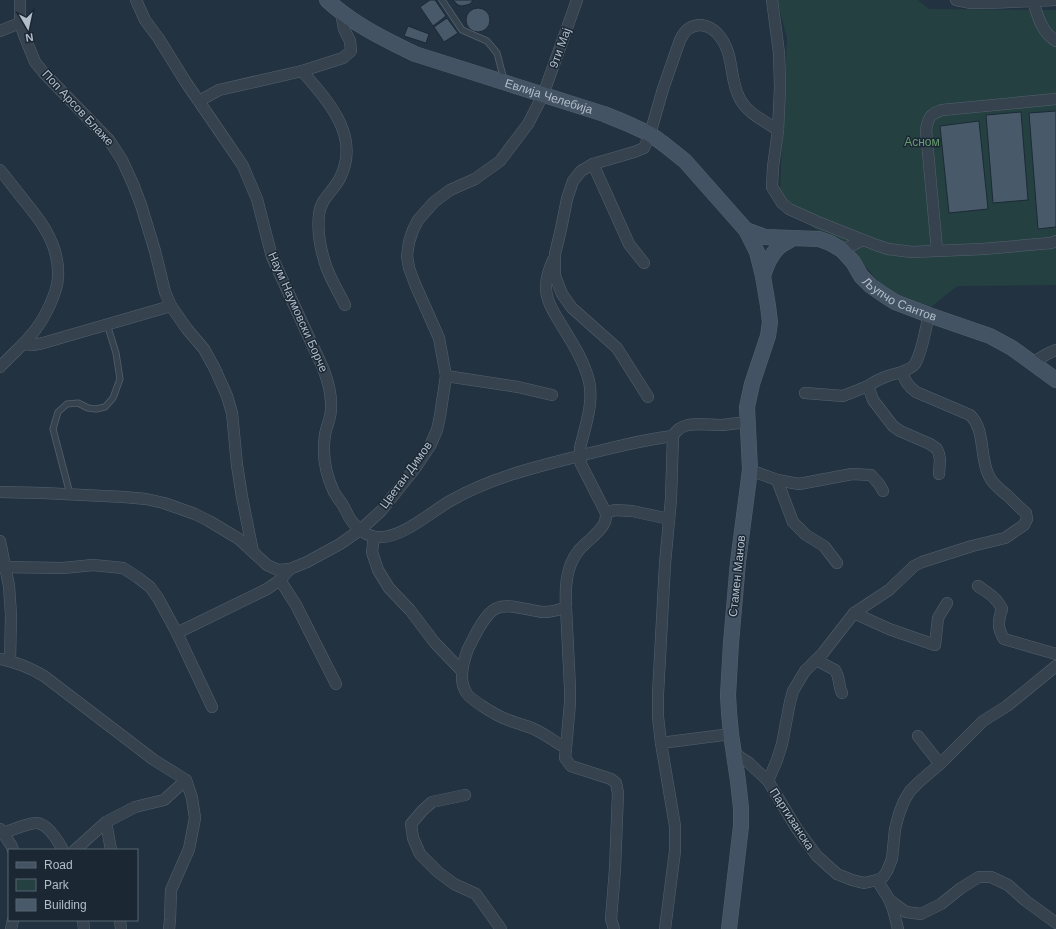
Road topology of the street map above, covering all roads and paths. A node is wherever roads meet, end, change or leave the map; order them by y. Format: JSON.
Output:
{"nodes":[{"id":1,"x":20,"y":0,"type":"edge"},
{"id":2,"x":136,"y":0,"type":"edge"},
{"id":3,"x":327,"y":0,"type":"edge"},
{"id":4,"x":442,"y":0,"type":"edge"},
{"id":5,"x":577,"y":0,"type":"edge"},
{"id":6,"x":772,"y":0,"type":"edge"},
{"id":7,"x":956,"y":0,"type":"edge"},
{"id":8,"x":1056,"y":0,"type":"edge"},
{"id":9,"x":1033,"y":1,"type":"junction"},
{"id":10,"x":341,"y":13,"type":"junction"},
{"id":11,"x":20,"y":23,"type":"junction"},
{"id":12,"x":0,"y":31,"type":"edge"},
{"id":13,"x":1056,"y":41,"type":"edge"},
{"id":14,"x":302,"y":71,"type":"junction"},
{"id":15,"x":505,"y":83,"type":"junction"},
{"id":16,"x":543,"y":95,"type":"junction"},
{"id":17,"x":1056,"y":99,"type":"edge"},
{"id":18,"x":199,"y":101,"type":"junction"},
{"id":19,"x":778,"y":130,"type":"junction"},
{"id":20,"x":650,"y":134,"type":"junction"},
{"id":21,"x":592,"y":164,"type":"junction"},
{"id":22,"x":0,"y":170,"type":"edge"},
{"id":23,"x":746,"y":230,"type":"junction"},
{"id":24,"x":794,"y":238,"type":"junction"},
{"id":25,"x":863,"y":240,"type":"junction"},
{"id":26,"x":1056,"y":241,"type":"edge"},
{"id":27,"x":842,"y":250,"type":"junction"},
{"id":28,"x":937,"y":250,"type":"junction"},
{"id":29,"x":555,"y":254,"type":"junction"},
{"id":30,"x":644,"y":263,"type":"dead end"},
{"id":31,"x":763,"y":276,"type":"junction"},
{"id":32,"x":345,"y":305,"type":"dead end"},
{"id":33,"x":171,"y":306,"type":"junction"},
{"id":34,"x":929,"y":315,"type":"junction"},
{"id":35,"x":107,"y":324,"type":"junction"},
{"id":36,"x":23,"y":344,"type":"junction"},
{"id":37,"x":1056,"y":350,"type":"edge"},
{"id":38,"x":1032,"y":362,"type":"junction"},
{"id":39,"x":0,"y":366,"type":"edge"},
{"id":40,"x":902,"y":372,"type":"junction"},
{"id":41,"x":446,"y":376,"type":"junction"},
{"id":42,"x":1056,"y":380,"type":"edge"},
{"id":43,"x":868,"y":386,"type":"junction"},
{"id":44,"x":806,"y":393,"type":"dead end"},
{"id":45,"x":552,"y":395,"type":"dead end"},
{"id":46,"x":648,"y":397,"type":"dead end"},
{"id":47,"x":748,"y":422,"type":"junction"},
{"id":48,"x":673,"y":436,"type":"junction"},
{"id":49,"x":580,"y":456,"type":"junction"},
{"id":50,"x":750,"y":470,"type":"junction"},
{"id":51,"x":939,"y":474,"type":"dead end"},
{"id":52,"x":777,"y":480,"type":"junction"},
{"id":53,"x":883,"y":491,"type":"dead end"},
{"id":54,"x":0,"y":492,"type":"edge"},
{"id":55,"x":70,"y":494,"type":"junction"},
{"id":56,"x":606,"y":512,"type":"junction"},
{"id":57,"x":670,"y":519,"type":"junction"},
{"id":58,"x":360,"y":530,"type":"junction"},
{"id":59,"x":374,"y":537,"type":"junction"},
{"id":60,"x":0,"y":541,"type":"edge"},
{"id":61,"x":253,"y":552,"type":"junction"},
{"id":62,"x":837,"y":563,"type":"dead end"},
{"id":63,"x":2,"y":567,"type":"edge"},
{"id":64,"x":290,"y":569,"type":"junction"},
{"id":65,"x":280,"y":580,"type":"junction"},
{"id":66,"x":978,"y":586,"type":"dead end"},
{"id":67,"x":947,"y":603,"type":"dead end"},
{"id":68,"x":566,"y":607,"type":"junction"},
{"id":69,"x":854,"y":613,"type":"junction"},
{"id":70,"x":177,"y":633,"type":"junction"},
{"id":71,"x":1056,"y":654,"type":"edge"},
{"id":72,"x":5,"y":660,"type":"edge"},
{"id":73,"x":816,"y":660,"type":"junction"},
{"id":74,"x":1056,"y":666,"type":"edge"},
{"id":75,"x":461,"y":670,"type":"junction"},
{"id":76,"x":336,"y":684,"type":"dead end"},
{"id":77,"x":842,"y":693,"type":"dead end"},
{"id":78,"x":212,"y":707,"type":"dead end"},
{"id":79,"x":731,"y":734,"type":"junction"},
{"id":80,"x":918,"y":736,"type":"dead end"},
{"id":81,"x":661,"y":743,"type":"junction"},
{"id":82,"x":566,"y":748,"type":"junction"},
{"id":83,"x":734,"y":753,"type":"junction"},
{"id":84,"x":940,"y":764,"type":"junction"},
{"id":85,"x":186,"y":780,"type":"junction"},
{"id":86,"x":768,"y":781,"type":"junction"},
{"id":87,"x":465,"y":795,"type":"dead end"},
{"id":88,"x":106,"y":822,"type":"junction"},
{"id":89,"x":2,"y":831,"type":"edge"},
{"id":90,"x":12,"y":849,"type":"edge"},
{"id":91,"x":62,"y":849,"type":"edge"},
{"id":92,"x":76,"y":849,"type":"edge"},
{"id":93,"x":111,"y":849,"type":"edge"},
{"id":94,"x":877,"y":880,"type":"junction"},
{"id":95,"x":889,"y":899,"type":"junction"},
{"id":96,"x":1056,"y":923,"type":"edge"},
{"id":97,"x":169,"y":929,"type":"edge"},
{"id":98,"x":501,"y":929,"type":"edge"},
{"id":99,"x":614,"y":929,"type":"edge"},
{"id":100,"x":665,"y":929,"type":"edge"},
{"id":101,"x":729,"y":929,"type":"edge"},
{"id":102,"x":898,"y":929,"type":"edge"}],
"edges":[{"from":1,"to":11,"type":"street"},
{"from":2,"to":18,"type":"street","name":"Наум Наумовски Борче"},
{"from":3,"to":10,"type":"street","name":"Евлија Челебија"},
{"from":4,"to":15,"type":"lane"},
{"from":5,"to":16,"type":"street","name":"9ти Мај"},
{"from":6,"to":19,"type":"street"},
{"from":7,"to":9,"type":"street"},
{"from":8,"to":9,"type":"street"},
{"from":9,"to":13,"type":"street"},
{"from":10,"to":14,"type":"street"},
{"from":10,"to":15,"type":"street","name":"Евлија Челебија"},
{"from":11,"to":12,"type":"street"},
{"from":11,"to":33,"type":"street","name":"Поп Арсов Блаже"},
{"from":14,"to":18,"type":"street"},
{"from":14,"to":32,"type":"street"},
{"from":15,"to":16,"type":"street","name":"Евлија Челебија"},
{"from":16,"to":20,"type":"street","name":"Евлија Челебија"},
{"from":16,"to":41,"type":"street","name":"Цветан Димов"},
{"from":17,"to":28,"type":"street"},
{"from":18,"to":58,"type":"street","name":"Наум Наумовски Борче"},
{"from":19,"to":20,"type":"street"},
{"from":19,"to":25,"type":"street"},
{"from":20,"to":21,"type":"street"},
{"from":20,"to":23,"type":"street","name":"Евлија Челебија"},
{"from":21,"to":29,"type":"street"},
{"from":21,"to":30,"type":"street"},
{"from":22,"to":36,"type":"street"},
{"from":23,"to":24,"type":"street","name":"Љупчо Сантов"},
{"from":23,"to":31,"type":"street","name":"Стамен Манов"},
{"from":24,"to":27,"type":"street","name":"Љупчо Сантов"},
{"from":24,"to":31,"type":"street"},
{"from":25,"to":27,"type":"street"},
{"from":25,"to":28,"type":"street"},
{"from":26,"to":28,"type":"street"},
{"from":27,"to":34,"type":"street","name":"Љупчо Сантов"},
{"from":29,"to":46,"type":"street"},
{"from":29,"to":49,"type":"street"},
{"from":31,"to":47,"type":"street","name":"Стамен Манов"},
{"from":33,"to":35,"type":"street"},
{"from":33,"to":61,"type":"street","name":"Поп Арсов Блаже"},
{"from":34,"to":38,"type":"street","name":"Љупчо Сантов"},
{"from":34,"to":40,"type":"street"},
{"from":35,"to":36,"type":"street"},
{"from":35,"to":55,"type":"lane"},
{"from":36,"to":39,"type":"street"},
{"from":37,"to":38,"type":"street"},
{"from":38,"to":42,"type":"street","name":"Љупчо Сантов"},
{"from":40,"to":43,"type":"street"},
{"from":40,"to":69,"type":"street"},
{"from":41,"to":45,"type":"street"},
{"from":41,"to":58,"type":"street","name":"Цветан Димов"},
{"from":43,"to":44,"type":"street"},
{"from":43,"to":51,"type":"street"},
{"from":47,"to":48,"type":"street"},
{"from":47,"to":50,"type":"street","name":"Стамен Манов"},
{"from":48,"to":49,"type":"street"},
{"from":48,"to":57,"type":"street"},
{"from":49,"to":56,"type":"street"},
{"from":49,"to":59,"type":"street"},
{"from":50,"to":52,"type":"street"},
{"from":50,"to":79,"type":"street","name":"Стамен Манов"},
{"from":52,"to":53,"type":"street"},
{"from":52,"to":62,"type":"street"},
{"from":54,"to":55,"type":"street"},
{"from":55,"to":61,"type":"street"},
{"from":56,"to":57,"type":"street"},
{"from":56,"to":68,"type":"street"},
{"from":57,"to":81,"type":"street"},
{"from":58,"to":59,"type":"street"},
{"from":58,"to":64,"type":"street","name":"Цветан Димов"},
{"from":59,"to":75,"type":"street"},
{"from":60,"to":63,"type":"street"},
{"from":61,"to":64,"type":"street"},
{"from":63,"to":70,"type":"street"},
{"from":63,"to":72,"type":"street"},
{"from":64,"to":65,"type":"street"},
{"from":65,"to":70,"type":"street"},
{"from":65,"to":76,"type":"street"},
{"from":66,"to":71,"type":"street"},
{"from":67,"to":69,"type":"street"},
{"from":68,"to":75,"type":"street"},
{"from":68,"to":82,"type":"street"},
{"from":69,"to":73,"type":"street"},
{"from":70,"to":78,"type":"street"},
{"from":72,"to":85,"type":"street"},
{"from":73,"to":77,"type":"street"},
{"from":73,"to":86,"type":"street"},
{"from":74,"to":84,"type":"street"},
{"from":75,"to":82,"type":"street"},
{"from":79,"to":81,"type":"street"},
{"from":79,"to":83,"type":"street","name":"Стамен Манов"},
{"from":80,"to":84,"type":"street"},
{"from":81,"to":100,"type":"street"},
{"from":82,"to":99,"type":"street"},
{"from":83,"to":86,"type":"street","name":"Партизанска"},
{"from":83,"to":101,"type":"street","name":"Стамен Манов"},
{"from":84,"to":94,"type":"street"},
{"from":85,"to":88,"type":"street"},
{"from":85,"to":97,"type":"street"},
{"from":86,"to":94,"type":"street","name":"Партизанска"},
{"from":87,"to":98,"type":"street"},
{"from":88,"to":92,"type":"street"},
{"from":88,"to":93,"type":"street"},
{"from":89,"to":90,"type":"street"},
{"from":89,"to":91,"type":"street"},
{"from":94,"to":95,"type":"street"},
{"from":95,"to":96,"type":"street"},
{"from":95,"to":102,"type":"street"}]}
